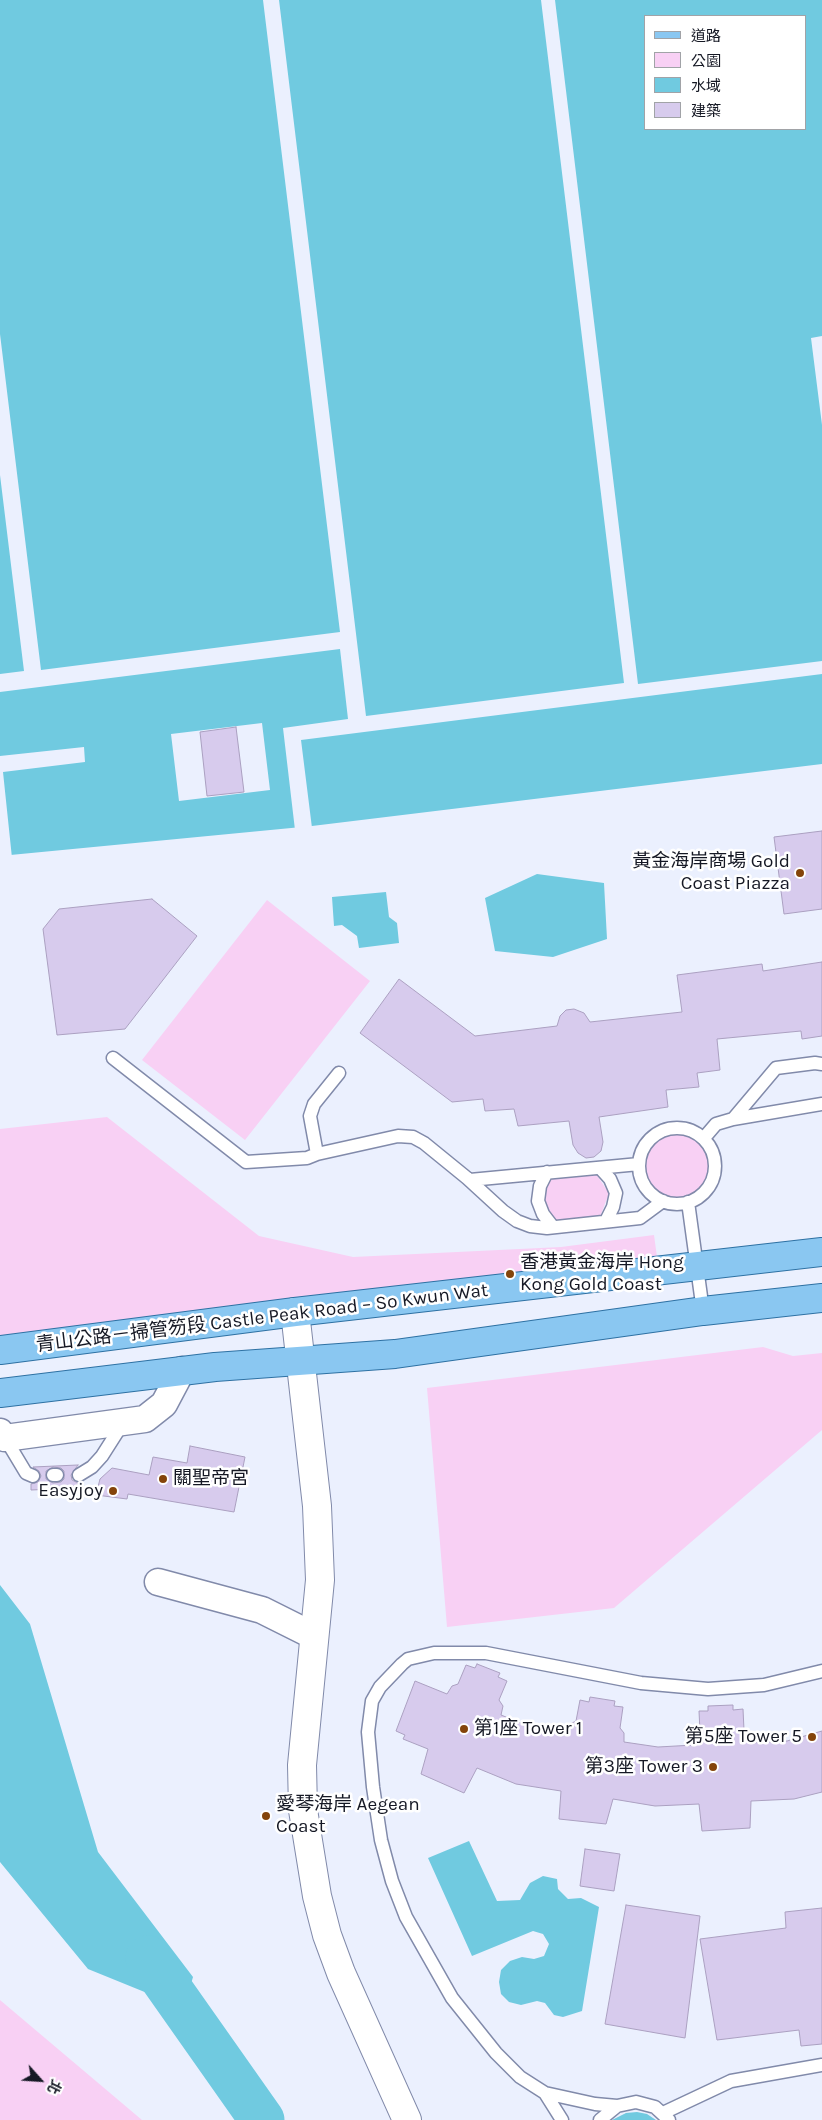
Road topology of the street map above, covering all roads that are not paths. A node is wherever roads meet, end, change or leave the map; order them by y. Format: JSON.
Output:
{"nodes":[{"id":1,"x":113,"y":1058,"type":"dead end"},
{"id":2,"x":822,"y":1064,"type":"edge"},
{"id":3,"x":339,"y":1073,"type":"dead end"},
{"id":4,"x":822,"y":1104,"type":"edge"},
{"id":5,"x":733,"y":1119,"type":"junction"},
{"id":6,"x":704,"y":1138,"type":"junction"},
{"id":7,"x":317,"y":1154,"type":"junction"},
{"id":8,"x":639,"y":1164,"type":"junction"},
{"id":9,"x":600,"y":1168,"type":"junction"},
{"id":10,"x":547,"y":1172,"type":"junction"},
{"id":11,"x":470,"y":1180,"type":"junction"},
{"id":12,"x":663,"y":1201,"type":"junction"},
{"id":13,"x":688,"y":1202,"type":"junction"},
{"id":14,"x":606,"y":1221,"type":"junction"},
{"id":15,"x":553,"y":1227,"type":"junction"},
{"id":16,"x":822,"y":1252,"type":"edge"},
{"id":17,"x":697,"y":1266,"type":"junction"},
{"id":18,"x":822,"y":1298,"type":"edge"},
{"id":19,"x":703,"y":1311,"type":"junction"},
{"id":20,"x":295,"y":1312,"type":"junction"},
{"id":21,"x":0,"y":1350,"type":"edge"},
{"id":22,"x":299,"y":1362,"type":"junction"},
{"id":23,"x":182,"y":1370,"type":"junction"},
{"id":24,"x":0,"y":1393,"type":"edge"},
{"id":25,"x":123,"y":1423,"type":"junction"},
{"id":26,"x":3,"y":1435,"type":"edge"},
{"id":27,"x":79,"y":1475,"type":"dead end"},
{"id":28,"x":33,"y":1476,"type":"dead end"},
{"id":29,"x":158,"y":1582,"type":"dead end"},
{"id":30,"x":314,"y":1636,"type":"junction"},
{"id":31,"x":822,"y":1671,"type":"edge"},
{"id":32,"x":822,"y":2065,"type":"edge"},
{"id":33,"x":545,"y":2093,"type":"junction"},
{"id":34,"x":617,"y":2106,"type":"junction"},
{"id":35,"x":666,"y":2116,"type":"edge"},
{"id":36,"x":407,"y":2120,"type":"edge"},
{"id":37,"x":562,"y":2120,"type":"edge"},
{"id":38,"x":600,"y":2120,"type":"edge"}],
"edges":[{"from":1,"to":7,"type":"lane"},
{"from":2,"to":5,"type":"lane"},
{"from":3,"to":7,"type":"lane"},
{"from":4,"to":5,"type":"lane"},
{"from":5,"to":6,"type":"lane"},
{"from":6,"to":8,"type":"lane"},
{"from":6,"to":13,"type":"lane"},
{"from":7,"to":11,"type":"lane"},
{"from":8,"to":9,"type":"lane"},
{"from":8,"to":12,"type":"lane"},
{"from":9,"to":10,"type":"lane"},
{"from":9,"to":14,"type":"lane"},
{"from":10,"to":11,"type":"lane"},
{"from":10,"to":15,"type":"lane"},
{"from":11,"to":15,"type":"lane"},
{"from":12,"to":13,"type":"lane"},
{"from":12,"to":14,"type":"lane"},
{"from":13,"to":17,"type":"lane"},
{"from":14,"to":15,"type":"lane"},
{"from":16,"to":17,"type":"main road","name":"青山公路－掃管笏段 Castle Peak Road – So Kwun Wat"},
{"from":17,"to":19,"type":"lane"},
{"from":17,"to":20,"type":"main road","name":"青山公路－掃管笏段 Castle Peak Road – So Kwun Wat"},
{"from":18,"to":19,"type":"main road"},
{"from":19,"to":22,"type":"main road"},
{"from":20,"to":21,"type":"main road","name":"青山公路－掃管笏段 Castle Peak Road – So Kwun Wat"},
{"from":20,"to":22,"type":"street"},
{"from":22,"to":23,"type":"main road"},
{"from":22,"to":30,"type":"street"},
{"from":23,"to":24,"type":"main road"},
{"from":23,"to":25,"type":"street"},
{"from":25,"to":26,"type":"street"},
{"from":25,"to":27,"type":"lane"},
{"from":26,"to":28,"type":"lane"},
{"from":29,"to":30,"type":"street"},
{"from":30,"to":36,"type":"street"},
{"from":31,"to":33,"type":"lane"},
{"from":32,"to":35,"type":"lane"},
{"from":33,"to":34,"type":"lane"},
{"from":33,"to":37,"type":"lane"},
{"from":34,"to":35,"type":"lane"},
{"from":34,"to":38,"type":"lane"}]}
